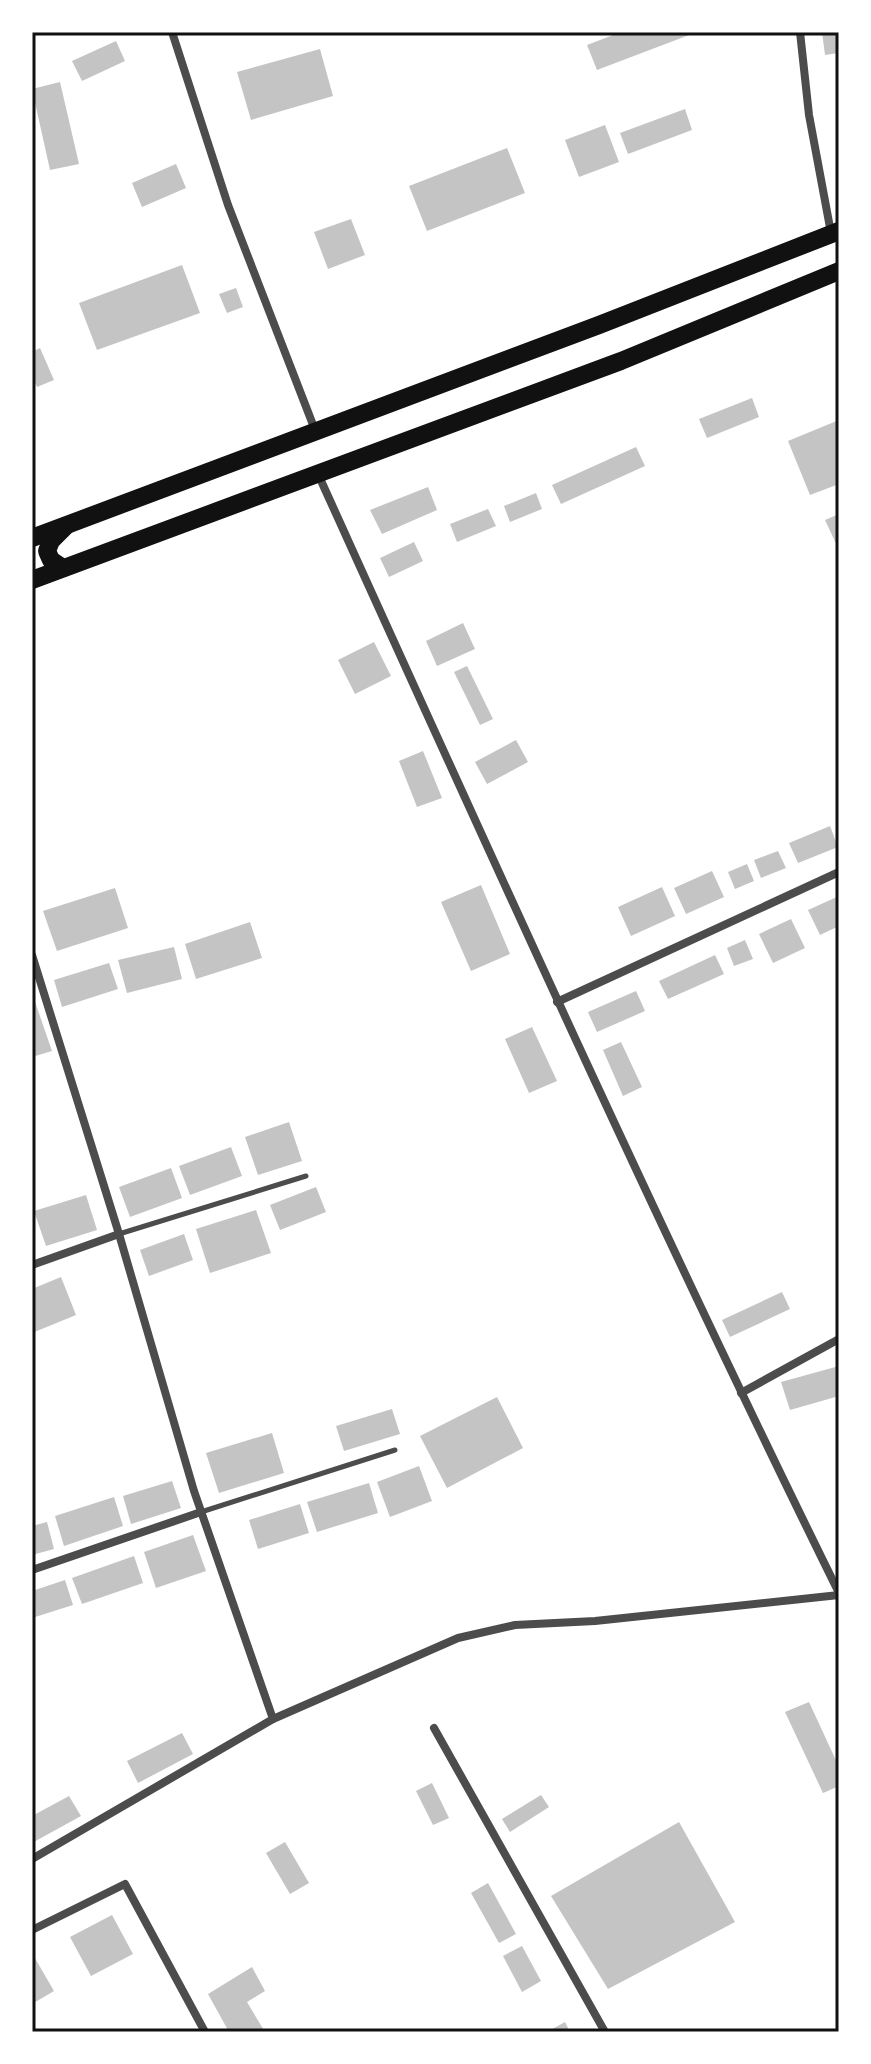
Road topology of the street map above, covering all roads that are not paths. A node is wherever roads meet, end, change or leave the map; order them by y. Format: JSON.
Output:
{"nodes":[{"id":1,"x":172,"y":32,"type":"edge"},
{"id":2,"x":800,"y":32,"type":"edge"},
{"id":3,"x":835,"y":232,"type":"edge"},
{"id":4,"x":839,"y":271,"type":"edge"},
{"id":5,"x":315,"y":432,"type":"junction"},
{"id":6,"x":318,"y":474,"type":"junction"},
{"id":7,"x":68,"y":524,"type":"junction"},
{"id":8,"x":32,"y":538,"type":"edge"},
{"id":9,"x":63,"y":568,"type":"junction"},
{"id":10,"x":32,"y":580,"type":"edge"},
{"id":11,"x":839,"y":872,"type":"edge"},
{"id":12,"x":32,"y":955,"type":"edge"},
{"id":13,"x":34,"y":971,"type":"edge"},
{"id":14,"x":557,"y":1002,"type":"junction"},
{"id":15,"x":306,"y":1176,"type":"dead end"},
{"id":16,"x":119,"y":1234,"type":"junction"},
{"id":17,"x":32,"y":1265,"type":"edge"},
{"id":18,"x":839,"y":1339,"type":"edge"},
{"id":19,"x":741,"y":1393,"type":"junction"},
{"id":20,"x":395,"y":1450,"type":"dead end"},
{"id":21,"x":201,"y":1512,"type":"junction"},
{"id":22,"x":32,"y":1570,"type":"edge"},
{"id":23,"x":839,"y":1594,"type":"edge"},
{"id":24,"x":273,"y":1719,"type":"junction"},
{"id":25,"x":434,"y":1728,"type":"dead end"},
{"id":26,"x":32,"y":1859,"type":"edge"},
{"id":27,"x":32,"y":1930,"type":"edge"},
{"id":28,"x":205,"y":2032,"type":"edge"},
{"id":29,"x":605,"y":2032,"type":"edge"}],
"edges":[{"from":1,"to":5,"type":"street"},
{"from":2,"to":3,"type":"street"},
{"from":3,"to":5,"type":"highway"},
{"from":4,"to":6,"type":"highway"},
{"from":5,"to":7,"type":"highway"},
{"from":6,"to":9,"type":"highway"},
{"from":6,"to":14,"type":"street"},
{"from":7,"to":8,"type":"highway"},
{"from":7,"to":9,"type":"highway"},
{"from":9,"to":10,"type":"highway"},
{"from":11,"to":14,"type":"street"},
{"from":12,"to":13,"type":"street"},
{"from":13,"to":16,"type":"street"},
{"from":14,"to":19,"type":"street"},
{"from":15,"to":16,"type":"lane"},
{"from":16,"to":17,"type":"street"},
{"from":16,"to":21,"type":"street"},
{"from":18,"to":19,"type":"street"},
{"from":19,"to":23,"type":"street"},
{"from":20,"to":21,"type":"lane"},
{"from":21,"to":22,"type":"street"},
{"from":21,"to":24,"type":"street"},
{"from":23,"to":24,"type":"street"},
{"from":24,"to":26,"type":"street"},
{"from":25,"to":29,"type":"street"},
{"from":27,"to":28,"type":"street"}]}
